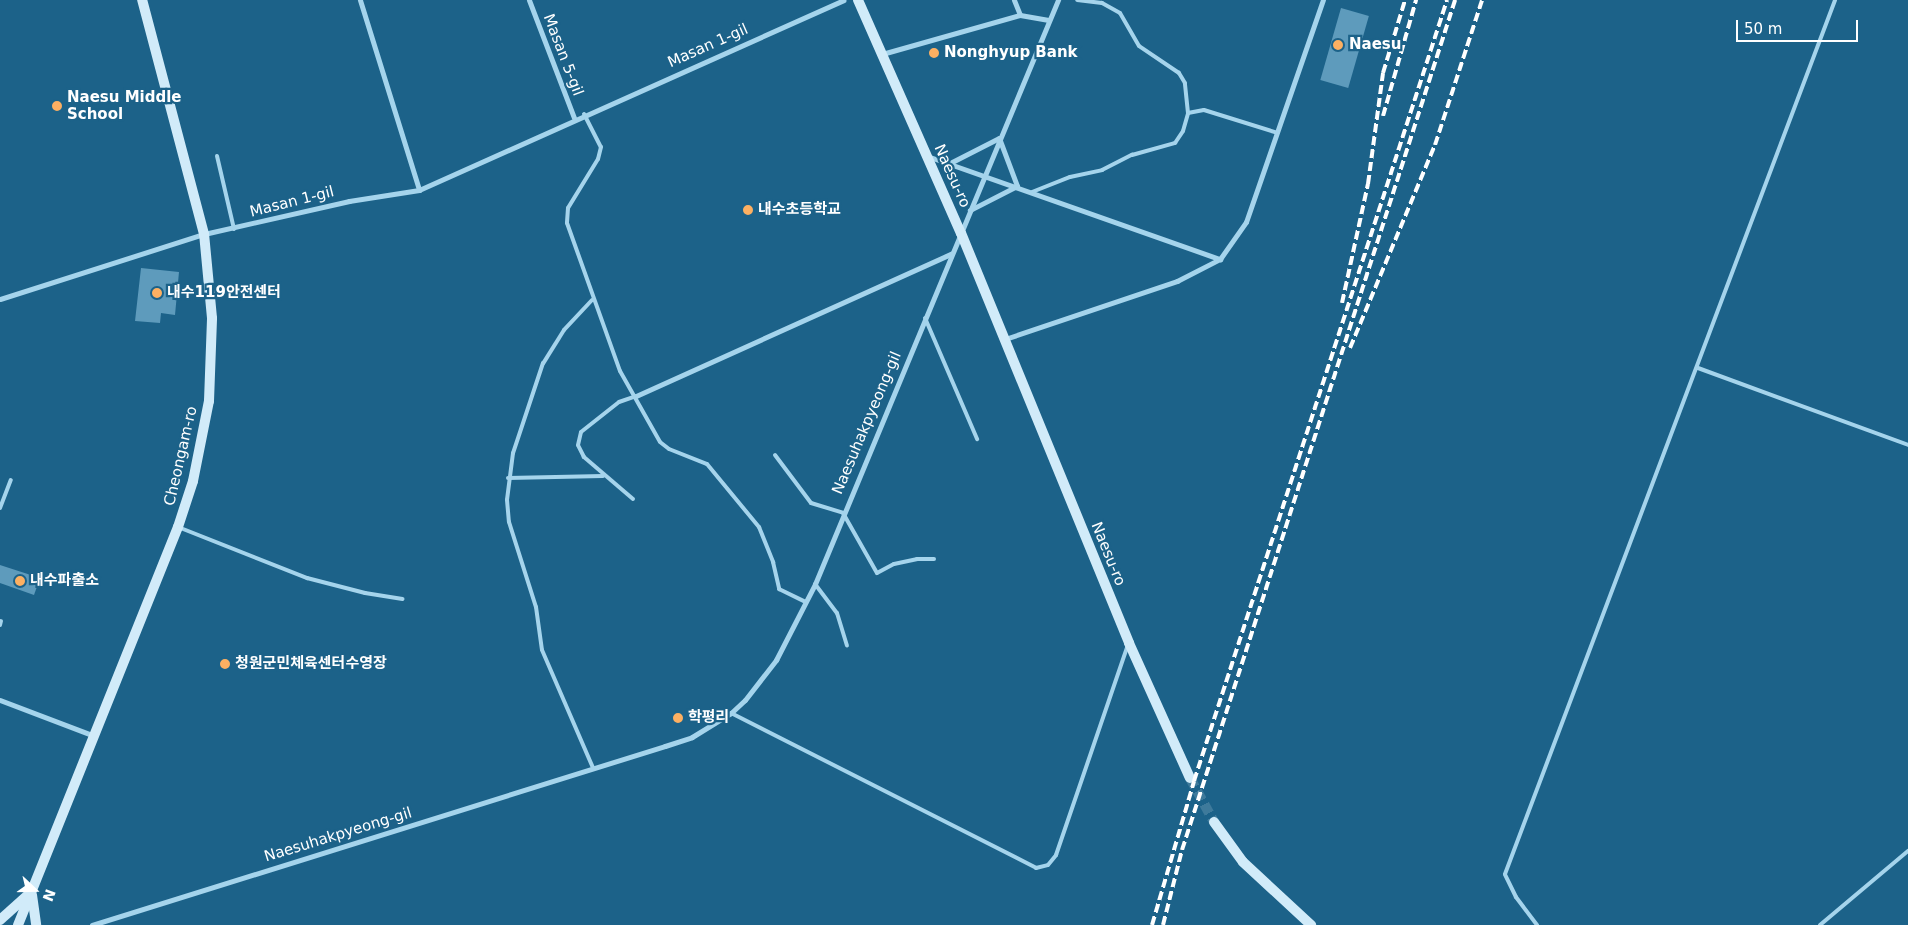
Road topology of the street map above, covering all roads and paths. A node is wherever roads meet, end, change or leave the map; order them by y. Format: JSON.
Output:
{"nodes":[{"id":1,"x":142,"y":0,"type":"edge"},
{"id":2,"x":360,"y":0,"type":"edge"},
{"id":3,"x":529,"y":0,"type":"edge"},
{"id":4,"x":843,"y":0,"type":"edge"},
{"id":5,"x":858,"y":0,"type":"edge"},
{"id":6,"x":1014,"y":0,"type":"edge"},
{"id":7,"x":1058,"y":0,"type":"edge"},
{"id":8,"x":1077,"y":0,"type":"edge"},
{"id":9,"x":1323,"y":0,"type":"edge"},
{"id":10,"x":1836,"y":0,"type":"edge"},
{"id":11,"x":1020,"y":16,"type":"junction"},
{"id":12,"x":1048,"y":20,"type":"junction"},
{"id":13,"x":882,"y":54,"type":"junction"},
{"id":14,"x":1188,"y":113,"type":"junction"},
{"id":15,"x":584,"y":114,"type":"junction"},
{"id":16,"x":574,"y":118,"type":"junction"},
{"id":17,"x":1278,"y":134,"type":"junction"},
{"id":18,"x":999,"y":138,"type":"junction"},
{"id":19,"x":217,"y":156,"type":"dead end"},
{"id":20,"x":926,"y":156,"type":"junction"},
{"id":21,"x":950,"y":163,"type":"junction"},
{"id":22,"x":984,"y":175,"type":"junction"},
{"id":23,"x":1017,"y":186,"type":"junction"},
{"id":24,"x":419,"y":190,"type":"junction"},
{"id":25,"x":1032,"y":192,"type":"junction"},
{"id":26,"x":969,"y":210,"type":"junction"},
{"id":27,"x":234,"y":229,"type":"junction"},
{"id":28,"x":961,"y":233,"type":"junction"},
{"id":29,"x":204,"y":234,"type":"junction"},
{"id":30,"x":952,"y":254,"type":"junction"},
{"id":31,"x":1220,"y":259,"type":"junction"},
{"id":32,"x":0,"y":299,"type":"edge"},
{"id":33,"x":592,"y":300,"type":"junction"},
{"id":34,"x":925,"y":318,"type":"junction"},
{"id":35,"x":1004,"y":340,"type":"junction"},
{"id":36,"x":1698,"y":368,"type":"junction"},
{"id":37,"x":636,"y":396,"type":"junction"},
{"id":38,"x":977,"y":439,"type":"dead end"},
{"id":39,"x":1908,"y":445,"type":"edge"},
{"id":40,"x":775,"y":455,"type":"dead end"},
{"id":41,"x":604,"y":476,"type":"junction"},
{"id":42,"x":508,"y":478,"type":"junction"},
{"id":43,"x":11,"y":480,"type":"dead end"},
{"id":44,"x":632,"y":500,"type":"dead end"},
{"id":45,"x":0,"y":508,"type":"edge"},
{"id":46,"x":843,"y":513,"type":"junction"},
{"id":47,"x":178,"y":527,"type":"junction"},
{"id":48,"x":934,"y":559,"type":"dead end"},
{"id":49,"x":815,"y":584,"type":"junction"},
{"id":50,"x":403,"y":599,"type":"dead end"},
{"id":51,"x":806,"y":602,"type":"junction"},
{"id":52,"x":1129,"y":643,"type":"junction"},
{"id":53,"x":847,"y":646,"type":"dead end"},
{"id":54,"x":0,"y":700,"type":"edge"},
{"id":55,"x":731,"y":713,"type":"junction"},
{"id":56,"x":92,"y":734,"type":"junction"},
{"id":57,"x":592,"y":768,"type":"junction"},
{"id":58,"x":1190,"y":778,"type":"tunnel mouth"},
{"id":59,"x":1214,"y":822,"type":"tunnel mouth"},
{"id":60,"x":1908,"y":851,"type":"edge"},
{"id":61,"x":31,"y":891,"type":"junction"},
{"id":62,"x":0,"y":920,"type":"edge"},
{"id":63,"x":18,"y":925,"type":"edge"},
{"id":64,"x":36,"y":925,"type":"edge"},
{"id":65,"x":92,"y":925,"type":"edge"},
{"id":66,"x":1311,"y":925,"type":"edge"},
{"id":67,"x":1537,"y":925,"type":"edge"},
{"id":68,"x":1820,"y":925,"type":"edge"}],
"edges":[{"from":1,"to":29,"type":"street","name":"Cheongam-ro"},
{"from":2,"to":24,"type":"street"},
{"from":3,"to":16,"type":"street","name":"Masan 5-gil"},
{"from":4,"to":15,"type":"street","name":"Masan 1-gil"},
{"from":5,"to":13,"type":"street","name":"Naesu-ro"},
{"from":6,"to":11,"type":"street"},
{"from":7,"to":12,"type":"street","name":"Naesuhakpyeong-gil"},
{"from":8,"to":14,"type":"lane"},
{"from":9,"to":17,"type":"street"},
{"from":10,"to":36,"type":"lane"},
{"from":11,"to":12,"type":"street"},
{"from":11,"to":13,"type":"street"},
{"from":12,"to":18,"type":"street","name":"Naesuhakpyeong-gil"},
{"from":13,"to":20,"type":"street","name":"Naesu-ro"},
{"from":14,"to":17,"type":"lane"},
{"from":14,"to":25,"type":"lane"},
{"from":15,"to":16,"type":"street","name":"Masan 1-gil"},
{"from":15,"to":33,"type":"lane"},
{"from":16,"to":24,"type":"street","name":"Masan 1-gil"},
{"from":17,"to":31,"type":"street"},
{"from":18,"to":21,"type":"street"},
{"from":18,"to":22,"type":"street","name":"Naesuhakpyeong-gil"},
{"from":18,"to":23,"type":"street"},
{"from":19,"to":27,"type":"lane"},
{"from":20,"to":21,"type":"street"},
{"from":20,"to":28,"type":"street","name":"Naesu-ro"},
{"from":21,"to":22,"type":"street"},
{"from":22,"to":23,"type":"street"},
{"from":22,"to":26,"type":"street","name":"Naesuhakpyeong-gil"},
{"from":23,"to":25,"type":"street"},
{"from":23,"to":26,"type":"street"},
{"from":24,"to":27,"type":"street","name":"Masan 1-gil"},
{"from":25,"to":31,"type":"street"},
{"from":26,"to":28,"type":"street","name":"Naesuhakpyeong-gil"},
{"from":27,"to":29,"type":"street","name":"Masan 1-gil"},
{"from":28,"to":30,"type":"street","name":"Naesuhakpyeong-gil"},
{"from":28,"to":35,"type":"street","name":"Naesu-ro"},
{"from":29,"to":32,"type":"street","name":"Masan 1-gil"},
{"from":29,"to":47,"type":"street","name":"Cheongam-ro"},
{"from":30,"to":34,"type":"street","name":"Naesuhakpyeong-gil"},
{"from":30,"to":37,"type":"street"},
{"from":31,"to":35,"type":"street"},
{"from":33,"to":37,"type":"lane"},
{"from":33,"to":42,"type":"lane"},
{"from":34,"to":38,"type":"lane"},
{"from":34,"to":46,"type":"street","name":"Naesuhakpyeong-gil"},
{"from":35,"to":52,"type":"street","name":"Naesu-ro"},
{"from":36,"to":39,"type":"lane"},
{"from":36,"to":67,"type":"lane"},
{"from":37,"to":41,"type":"lane"},
{"from":37,"to":51,"type":"lane"},
{"from":40,"to":46,"type":"lane"},
{"from":41,"to":42,"type":"lane"},
{"from":41,"to":44,"type":"lane"},
{"from":42,"to":57,"type":"lane"},
{"from":43,"to":45,"type":"lane"},
{"from":46,"to":48,"type":"lane"},
{"from":46,"to":49,"type":"street","name":"Naesuhakpyeong-gil"},
{"from":47,"to":50,"type":"lane"},
{"from":47,"to":56,"type":"street","name":"Cheongam-ro"},
{"from":49,"to":51,"type":"street","name":"Naesuhakpyeong-gil"},
{"from":49,"to":53,"type":"lane"},
{"from":51,"to":55,"type":"street","name":"Naesuhakpyeong-gil"},
{"from":52,"to":55,"type":"lane"},
{"from":52,"to":58,"type":"street","name":"Naesu-ro"},
{"from":54,"to":56,"type":"street"},
{"from":55,"to":57,"type":"street","name":"Naesuhakpyeong-gil"},
{"from":56,"to":61,"type":"street","name":"Cheongam-ro"},
{"from":57,"to":65,"type":"street","name":"Naesuhakpyeong-gil"},
{"from":59,"to":66,"type":"street"},
{"from":60,"to":68,"type":"lane"},
{"from":61,"to":62,"type":"street"},
{"from":61,"to":63,"type":"street","name":"Cheongam-ro"},
{"from":61,"to":64,"type":"street"}]}
